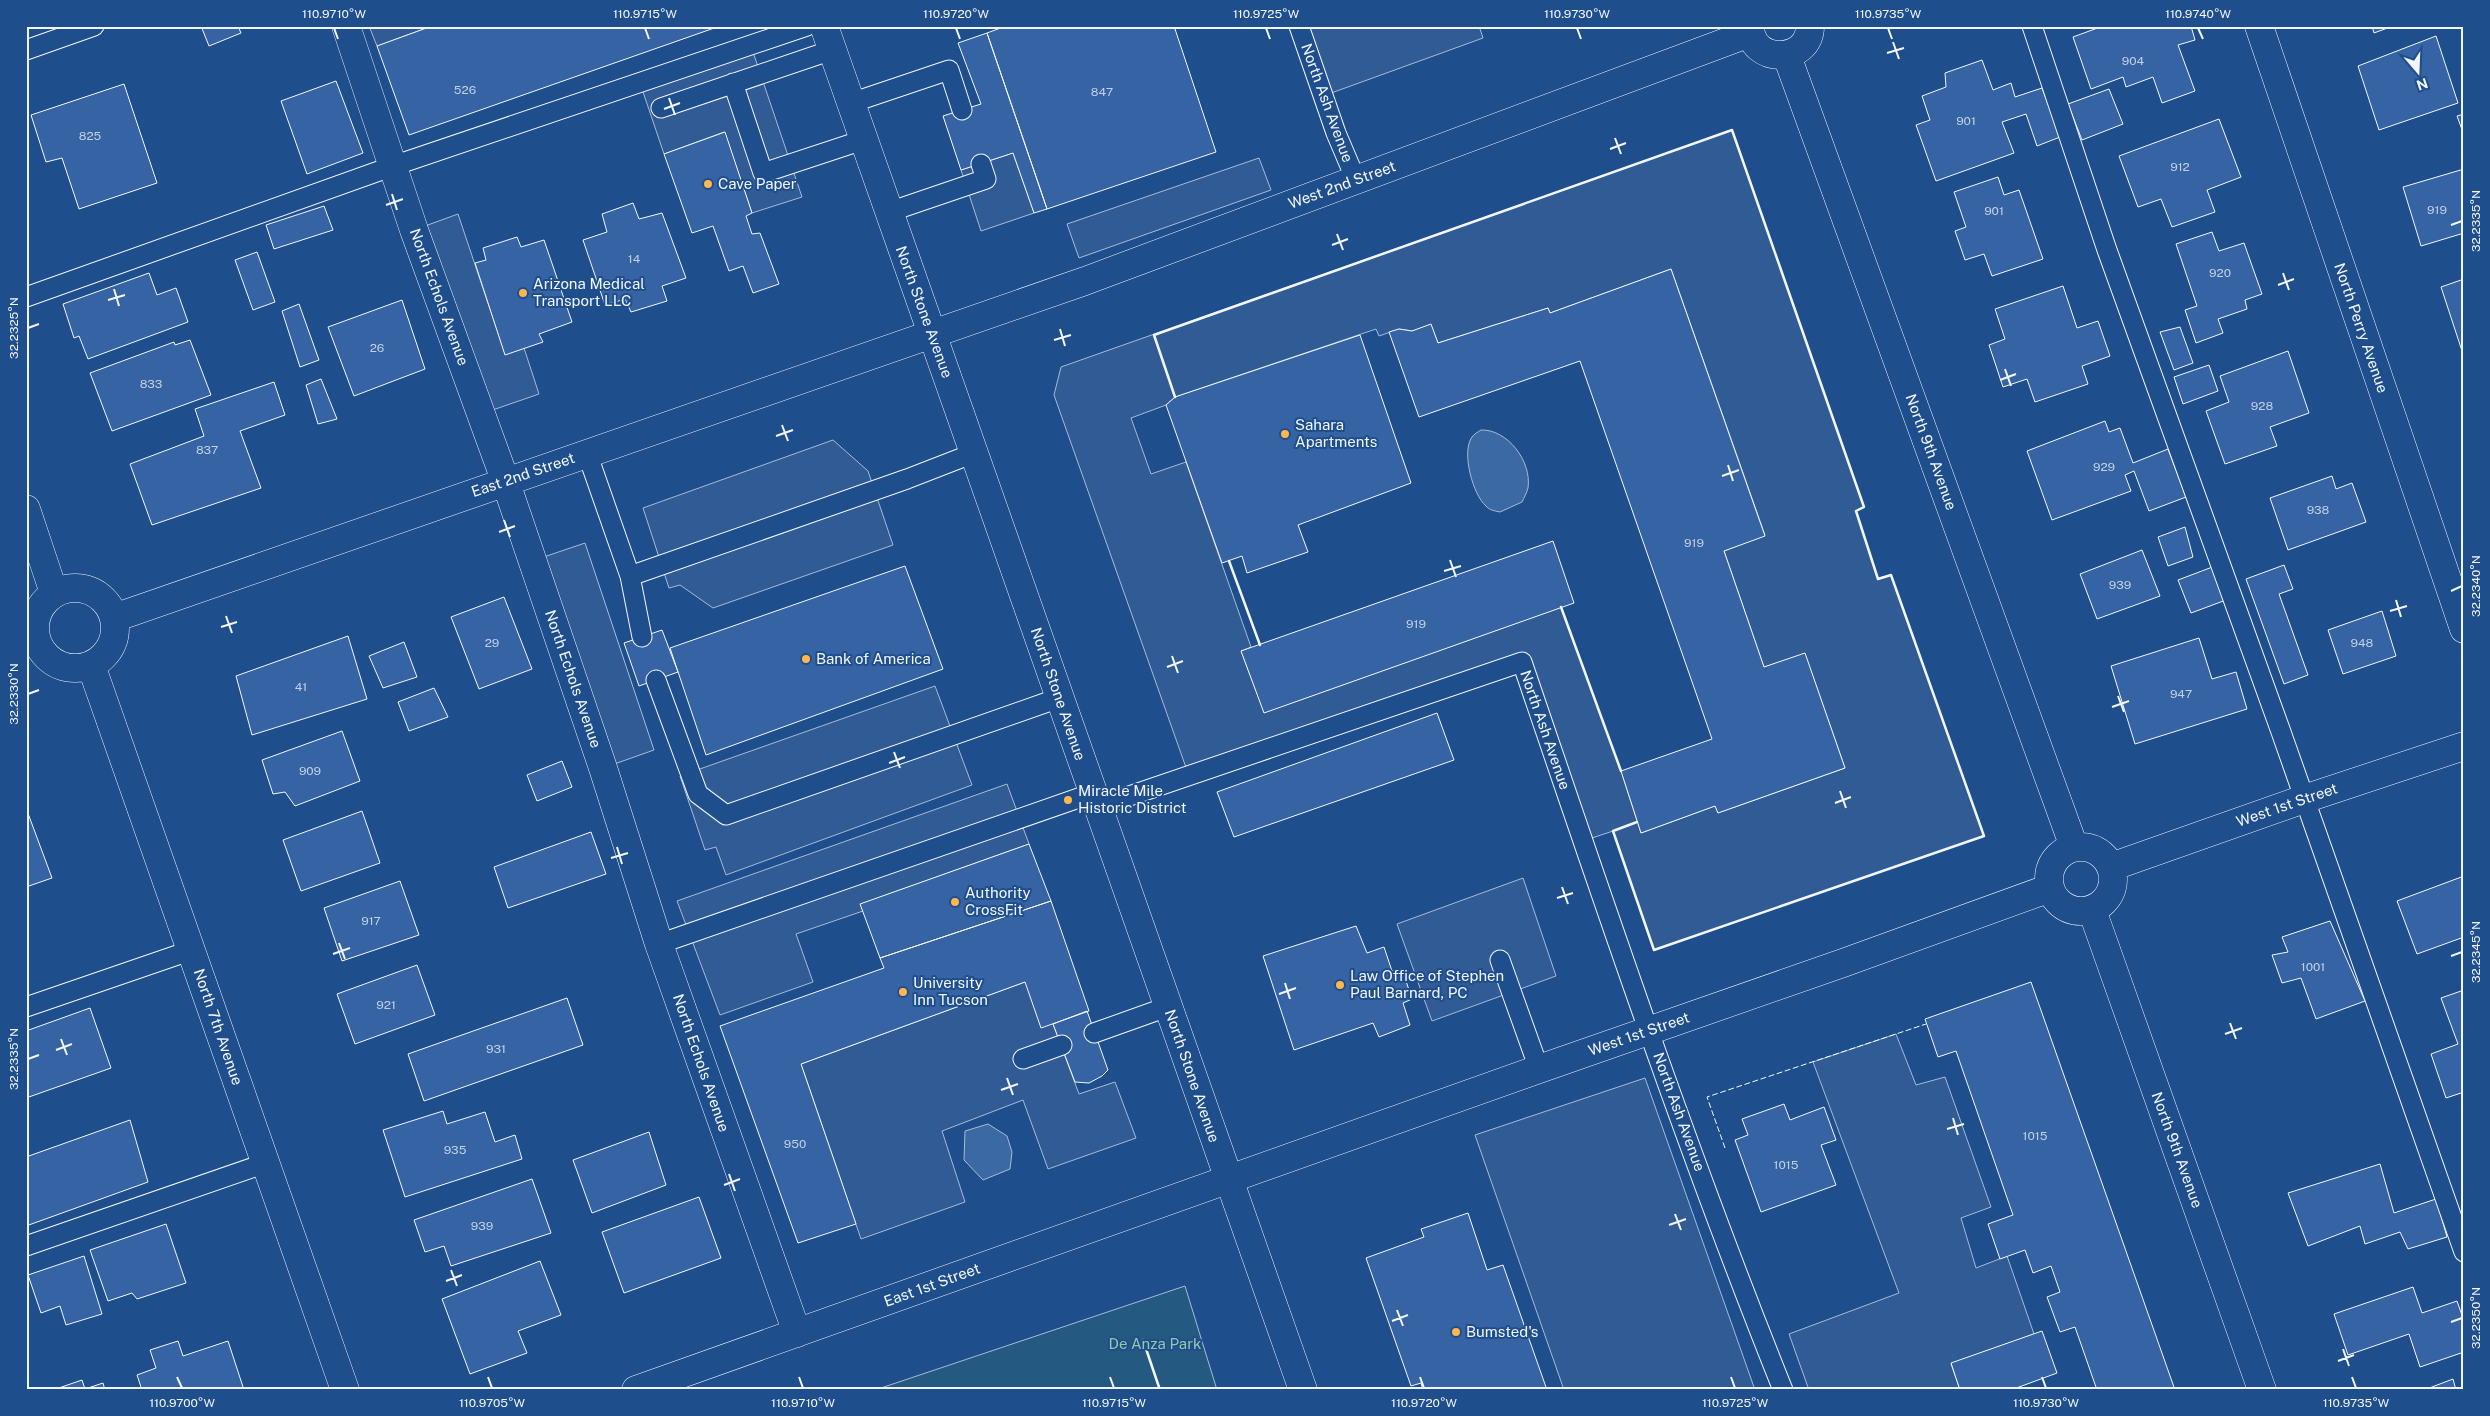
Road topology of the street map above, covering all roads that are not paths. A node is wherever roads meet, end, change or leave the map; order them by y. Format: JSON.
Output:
{"nodes":[{"id":1,"x":94,"y":26,"type":"edge"},
{"id":2,"x":346,"y":26,"type":"edge"},
{"id":3,"x":807,"y":26,"type":"edge"},
{"id":4,"x":1299,"y":26,"type":"edge"},
{"id":5,"x":1810,"y":26,"type":"edge"},
{"id":6,"x":2032,"y":26,"type":"edge"},
{"id":7,"x":2259,"y":26,"type":"edge"},
{"id":8,"x":1750,"y":30,"type":"edge"},
{"id":9,"x":828,"y":38,"type":"edge"},
{"id":10,"x":26,"y":50,"type":"edge"},
{"id":11,"x":1788,"y":56,"type":"junction"},
{"id":12,"x":733,"y":83,"type":"junction"},
{"id":13,"x":851,"y":103,"type":"junction"},
{"id":14,"x":662,"y":108,"type":"dead end"},
{"id":15,"x":962,"y":110,"type":"dead end"},
{"id":16,"x":863,"y":140,"type":"junction"},
{"id":17,"x":981,"y":164,"type":"dead end"},
{"id":18,"x":393,"y":166,"type":"junction"},
{"id":19,"x":1356,"y":180,"type":"junction"},
{"id":20,"x":889,"y":212,"type":"junction"},
{"id":21,"x":26,"y":297,"type":"edge"},
{"id":22,"x":932,"y":334,"type":"junction"},
{"id":23,"x":587,"y":453,"type":"junction"},
{"id":24,"x":974,"y":453,"type":"junction"},
{"id":25,"x":505,"y":480,"type":"junction"},
{"id":26,"x":26,"y":510,"type":"edge"},
{"id":27,"x":630,"y":576,"type":"junction"},
{"id":28,"x":54,"y":593,"type":"junction"},
{"id":29,"x":114,"y":618,"type":"junction"},
{"id":30,"x":2464,"y":629,"type":"edge"},
{"id":31,"x":642,"y":637,"type":"dead end"},
{"id":32,"x":33,"y":648,"type":"edge"},
{"id":33,"x":91,"y":665,"type":"junction"},
{"id":34,"x":656,"y":680,"type":"dead end"},
{"id":35,"x":1059,"y":698,"type":"junction"},
{"id":36,"x":2464,"y":746,"type":"edge"},
{"id":37,"x":2304,"y":799,"type":"junction"},
{"id":38,"x":1095,"y":800,"type":"junction"},
{"id":39,"x":2074,"y":848,"type":"junction"},
{"id":40,"x":2112,"y":867,"type":"junction"},
{"id":41,"x":2050,"y":888,"type":"junction"},
{"id":42,"x":2092,"y":910,"type":"junction"},
{"id":43,"x":659,"y":944,"type":"junction"},
{"id":44,"x":192,"y":950,"type":"junction"},
{"id":45,"x":1500,"y":960,"type":"dead end"},
{"id":46,"x":26,"y":1007,"type":"edge"},
{"id":47,"x":1167,"y":1007,"type":"junction"},
{"id":48,"x":1650,"y":1030,"type":"junction"},
{"id":49,"x":1094,"y":1033,"type":"dead end"},
{"id":50,"x":1062,"y":1045,"type":"dead end"},
{"id":51,"x":1023,"y":1059,"type":"dead end"},
{"id":52,"x":1539,"y":1069,"type":"junction"},
{"id":53,"x":266,"y":1163,"type":"junction"},
{"id":54,"x":1228,"y":1180,"type":"junction"},
{"id":55,"x":26,"y":1246,"type":"edge"},
{"id":56,"x":2464,"y":1252,"type":"edge"},
{"id":57,"x":797,"y":1333,"type":"junction"},
{"id":58,"x":345,"y":1390,"type":"edge"},
{"id":59,"x":636,"y":1390,"type":"edge"},
{"id":60,"x":1303,"y":1390,"type":"edge"},
{"id":61,"x":1783,"y":1390,"type":"edge"},
{"id":62,"x":2262,"y":1390,"type":"edge"}],
"edges":[{"from":1,"to":10,"type":"lane"},
{"from":2,"to":18,"type":"street","name":"North Echols Avenue"},
{"from":3,"to":18,"type":"lane"},
{"from":4,"to":19,"type":"lane","name":"North Ash Avenue"},
{"from":5,"to":11,"type":"street"},
{"from":6,"to":37,"type":"lane"},
{"from":7,"to":30,"type":"street","name":"North Perry Avenue"},
{"from":8,"to":11,"type":"street"},
{"from":8,"to":19,"type":"street","name":"West 2nd Street"},
{"from":9,"to":12,"type":"lane"},
{"from":9,"to":13,"type":"street","name":"North Stone Avenue"},
{"from":11,"to":39,"type":"street","name":"North 9th Avenue"},
{"from":12,"to":14,"type":"lane"},
{"from":12,"to":16,"type":"lane"},
{"from":13,"to":15,"type":"lane"},
{"from":13,"to":16,"type":"street","name":"North Stone Avenue"},
{"from":16,"to":20,"type":"street","name":"North Stone Avenue"},
{"from":17,"to":20,"type":"lane"},
{"from":18,"to":21,"type":"lane"},
{"from":18,"to":25,"type":"street","name":"North Echols Avenue"},
{"from":19,"to":22,"type":"street","name":"West 2nd Street"},
{"from":20,"to":22,"type":"street","name":"North Stone Avenue"},
{"from":22,"to":23,"type":"street","name":"East 2nd Street"},
{"from":22,"to":24,"type":"street","name":"North Stone Avenue"},
{"from":23,"to":25,"type":"street","name":"East 2nd Street"},
{"from":23,"to":27,"type":"lane"},
{"from":24,"to":27,"type":"lane"},
{"from":24,"to":35,"type":"street","name":"North Stone Avenue"},
{"from":25,"to":29,"type":"street","name":"East 2nd Street"},
{"from":25,"to":43,"type":"street","name":"North Echols Avenue"},
{"from":26,"to":28,"type":"street"},
{"from":27,"to":31,"type":"lane"},
{"from":28,"to":29,"type":"street"},
{"from":28,"to":32,"type":"street"},
{"from":29,"to":33,"type":"street"},
{"from":32,"to":33,"type":"street"},
{"from":33,"to":44,"type":"street","name":"North 7th Avenue"},
{"from":34,"to":35,"type":"lane"},
{"from":35,"to":38,"type":"street","name":"North Stone Avenue"},
{"from":36,"to":37,"type":"street","name":"West 1st Street"},
{"from":37,"to":40,"type":"street","name":"West 1st Street"},
{"from":37,"to":56,"type":"lane"},
{"from":38,"to":43,"type":"lane"},
{"from":38,"to":47,"type":"street","name":"North Stone Avenue"},
{"from":38,"to":48,"type":"lane","name":"North Ash Avenue"},
{"from":39,"to":40,"type":"street"},
{"from":39,"to":41,"type":"street"},
{"from":40,"to":42,"type":"street"},
{"from":41,"to":42,"type":"street"},
{"from":41,"to":48,"type":"street","name":"West 1st Street"},
{"from":42,"to":62,"type":"street","name":"North 9th Avenue"},
{"from":43,"to":57,"type":"street","name":"North Echols Avenue"},
{"from":44,"to":46,"type":"lane"},
{"from":44,"to":53,"type":"street","name":"North 7th Avenue"},
{"from":45,"to":52,"type":"lane"},
{"from":47,"to":49,"type":"lane"},
{"from":47,"to":54,"type":"street","name":"North Stone Avenue"},
{"from":48,"to":52,"type":"street","name":"West 1st Street"},
{"from":48,"to":61,"type":"lane","name":"North Ash Avenue"},
{"from":50,"to":51,"type":"lane"},
{"from":52,"to":54,"type":"street","name":"West 1st Street"},
{"from":53,"to":55,"type":"lane"},
{"from":53,"to":58,"type":"street","name":"North 7th Avenue"},
{"from":54,"to":57,"type":"street","name":"East 1st Street"},
{"from":54,"to":60,"type":"street","name":"North Stone Avenue"},
{"from":57,"to":59,"type":"street","name":"East 1st Street"}]}
